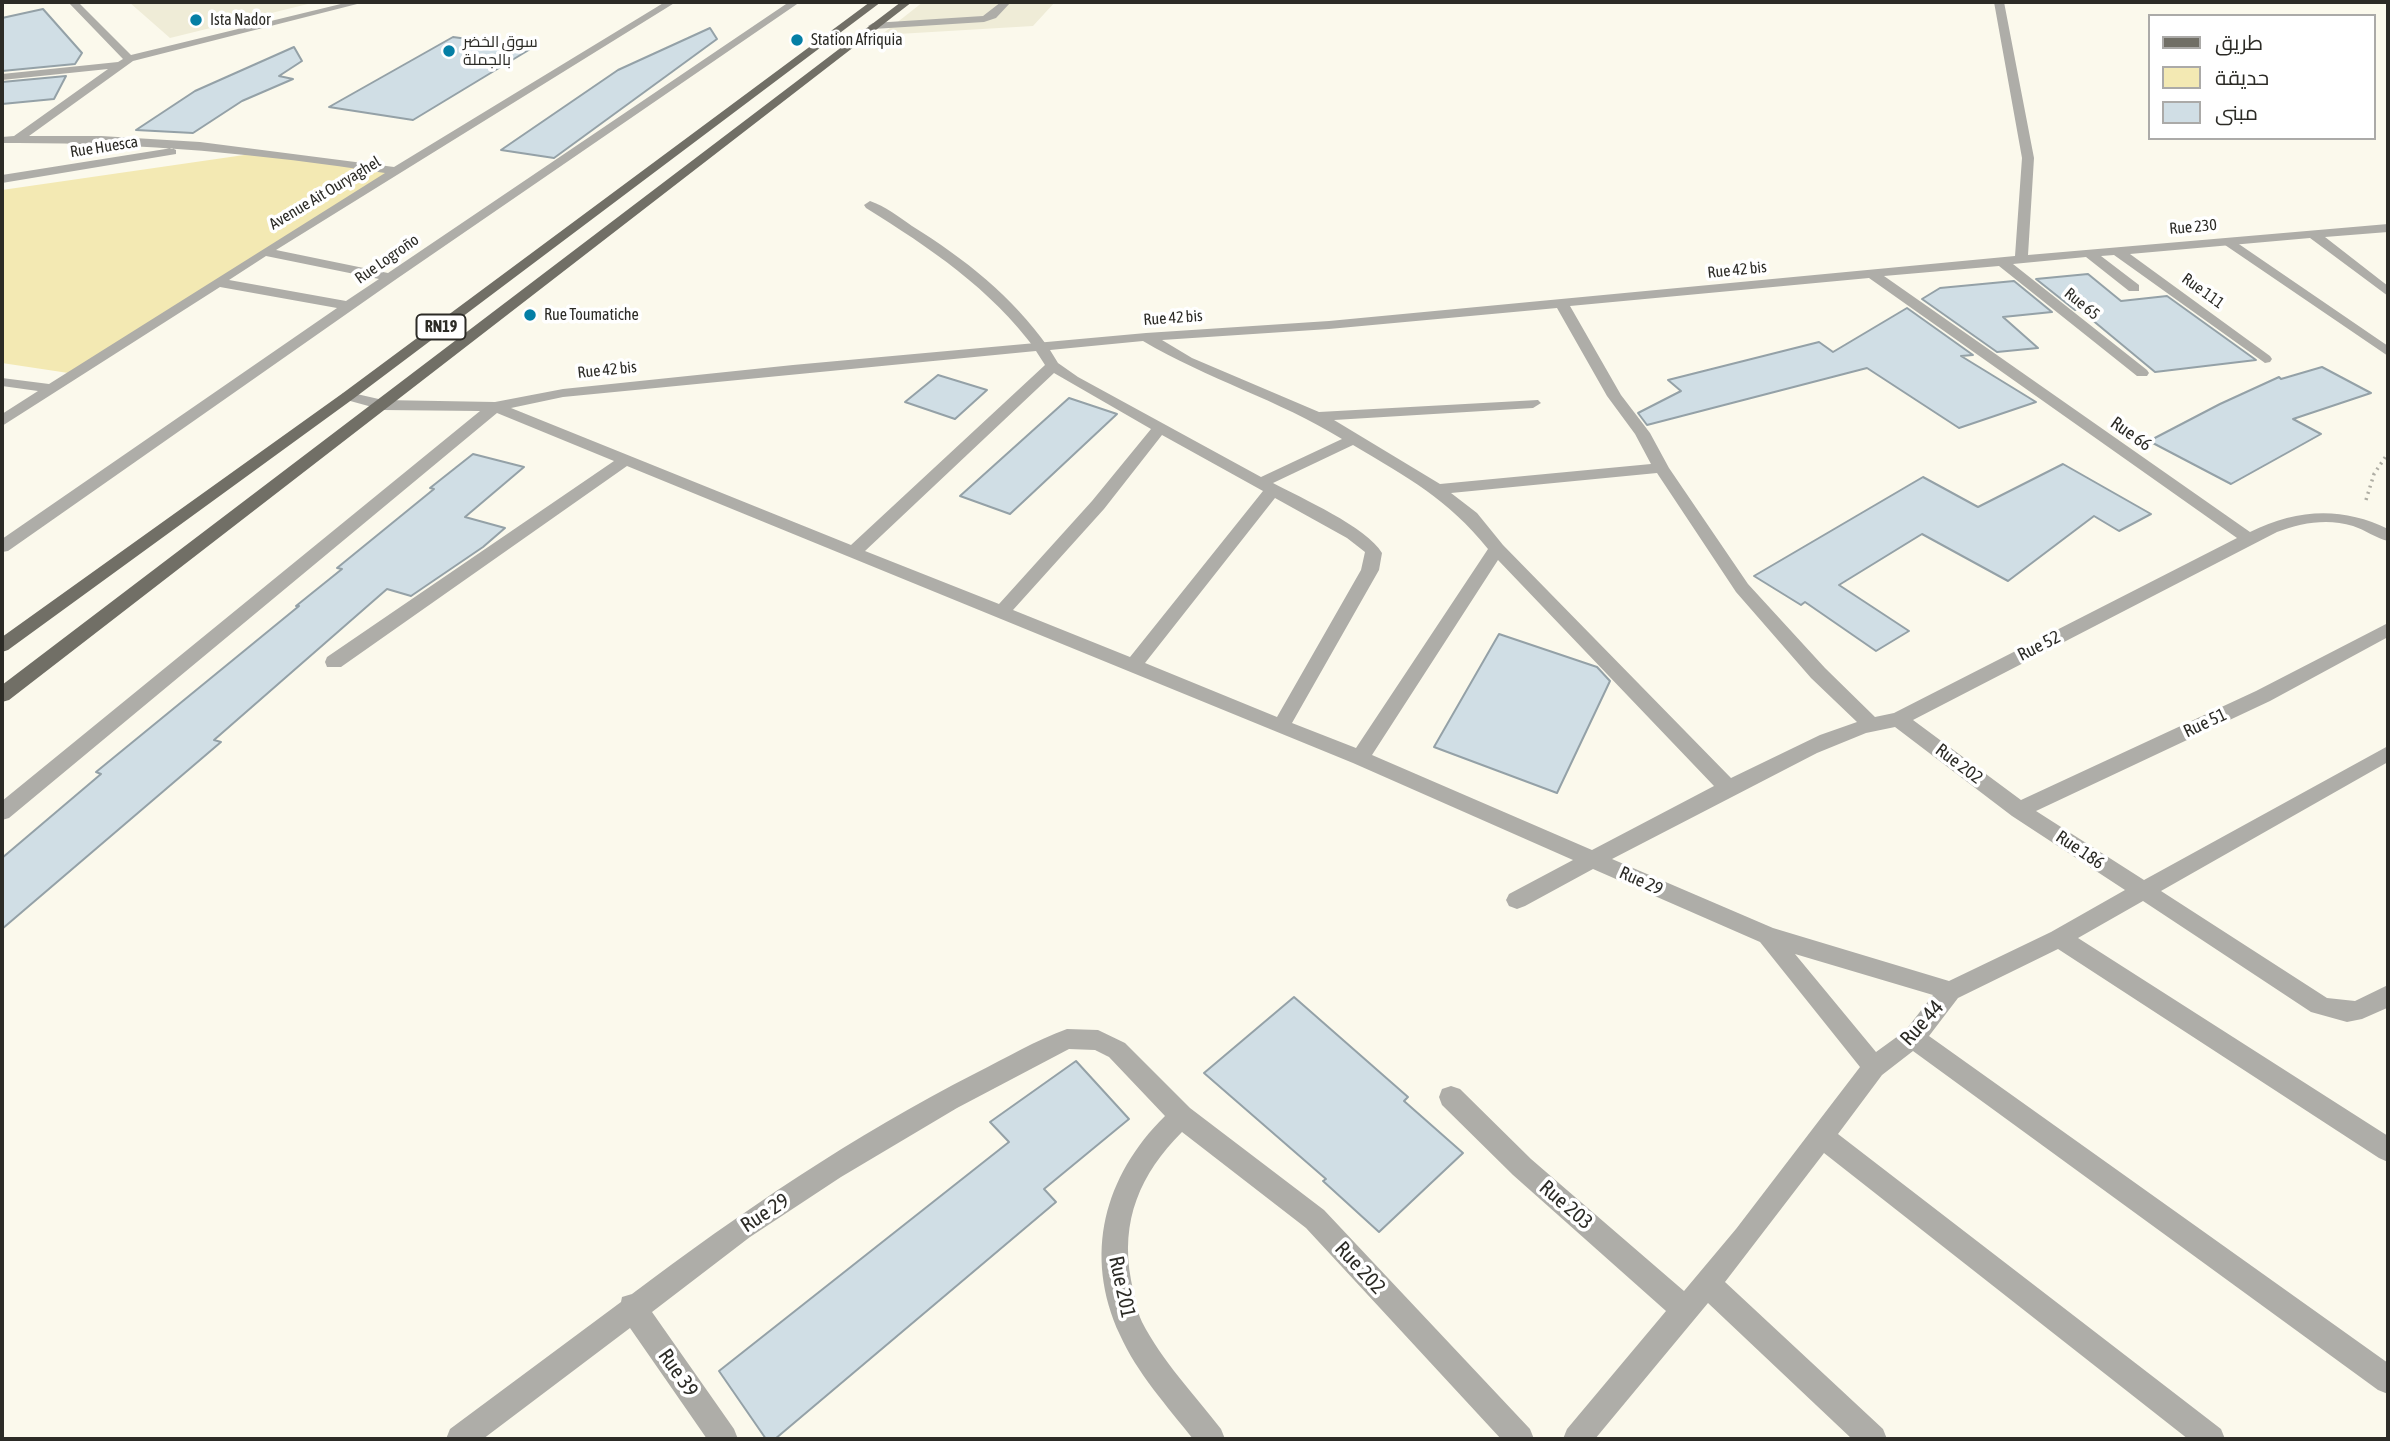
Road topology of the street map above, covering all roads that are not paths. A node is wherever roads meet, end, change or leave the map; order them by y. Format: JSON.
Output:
{"nodes":[{"id":1,"x":73,"y":2,"type":"edge"},
{"id":2,"x":359,"y":2,"type":"edge"},
{"id":3,"x":671,"y":2,"type":"edge"},
{"id":4,"x":795,"y":2,"type":"edge"},
{"id":5,"x":876,"y":2,"type":"edge"},
{"id":6,"x":907,"y":2,"type":"edge"},
{"id":7,"x":1006,"y":2,"type":"edge"},
{"id":8,"x":1999,"y":2,"type":"edge"},
{"id":9,"x":873,"y":26,"type":"junction"},
{"id":10,"x":125,"y":62,"type":"junction"},
{"id":11,"x":2,"y":77,"type":"edge"},
{"id":12,"x":17,"y":139,"type":"junction"},
{"id":13,"x":2,"y":140,"type":"edge"},
{"id":14,"x":211,"y":146,"type":"junction"},
{"id":15,"x":2,"y":152,"type":"edge"},
{"id":16,"x":396,"y":171,"type":"junction"},
{"id":17,"x":2,"y":179,"type":"edge"},
{"id":18,"x":870,"y":205,"type":"dead end"},
{"id":19,"x":2388,"y":229,"type":"edge"},
{"id":20,"x":2314,"y":234,"type":"junction"},
{"id":21,"x":2230,"y":242,"type":"junction"},
{"id":22,"x":264,"y":251,"type":"junction"},
{"id":23,"x":2119,"y":251,"type":"junction"},
{"id":24,"x":2089,"y":253,"type":"junction"},
{"id":25,"x":2021,"y":259,"type":"junction"},
{"id":26,"x":2001,"y":261,"type":"junction"},
{"id":27,"x":1872,"y":274,"type":"junction"},
{"id":28,"x":390,"y":277,"type":"junction"},
{"id":29,"x":217,"y":282,"type":"junction"},
{"id":30,"x":2134,"y":288,"type":"dead end"},
{"id":31,"x":2388,"y":292,"type":"edge"},
{"id":32,"x":1562,"y":304,"type":"junction"},
{"id":33,"x":350,"y":306,"type":"junction"},
{"id":34,"x":1146,"y":337,"type":"junction"},
{"id":35,"x":1041,"y":347,"type":"junction"},
{"id":36,"x":2388,"y":352,"type":"edge"},
{"id":37,"x":2266,"y":359,"type":"dead end"},
{"id":38,"x":1053,"y":366,"type":"junction"},
{"id":39,"x":2142,"y":373,"type":"dead end"},
{"id":40,"x":2,"y":382,"type":"edge"},
{"id":41,"x":52,"y":389,"type":"junction"},
{"id":42,"x":348,"y":396,"type":"junction"},
{"id":43,"x":1533,"y":403,"type":"dead end"},
{"id":44,"x":383,"y":405,"type":"junction"},
{"id":45,"x":495,"y":407,"type":"junction"},
{"id":46,"x":1317,"y":417,"type":"junction"},
{"id":47,"x":2,"y":421,"type":"edge"},
{"id":48,"x":1159,"y":429,"type":"junction"},
{"id":49,"x":1352,"y":440,"type":"junction"},
{"id":50,"x":626,"y":460,"type":"junction"},
{"id":51,"x":1661,"y":468,"type":"junction"},
{"id":52,"x":1266,"y":487,"type":"junction"},
{"id":53,"x":1437,"y":489,"type":"junction"},
{"id":54,"x":2388,"y":536,"type":"edge"},
{"id":55,"x":2249,"y":538,"type":"junction"},
{"id":56,"x":2,"y":547,"type":"edge"},
{"id":57,"x":1497,"y":549,"type":"junction"},
{"id":58,"x":852,"y":553,"type":"junction"},
{"id":59,"x":1002,"y":613,"type":"junction"},
{"id":60,"x":2388,"y":629,"type":"edge"},
{"id":61,"x":2,"y":646,"type":"edge"},
{"id":62,"x":334,"y":662,"type":"dead end"},
{"id":63,"x":1132,"y":667,"type":"junction"},
{"id":64,"x":2,"y":695,"type":"edge"},
{"id":65,"x":1898,"y":719,"type":"junction"},
{"id":66,"x":1870,"y":723,"type":"junction"},
{"id":67,"x":1281,"y":726,"type":"junction"},
{"id":68,"x":2388,"y":753,"type":"edge"},
{"id":69,"x":1360,"y":758,"type":"junction"},
{"id":70,"x":1728,"y":788,"type":"junction"},
{"id":71,"x":2019,"y":810,"type":"junction"},
{"id":72,"x":2,"y":812,"type":"edge"},
{"id":73,"x":1592,"y":860,"type":"junction"},
{"id":74,"x":2140,"y":890,"type":"junction"},
{"id":75,"x":1517,"y":900,"type":"dead end"},
{"id":76,"x":1768,"y":936,"type":"junction"},
{"id":77,"x":2059,"y":938,"type":"junction"},
{"id":78,"x":1950,"y":991,"type":"junction"},
{"id":79,"x":2388,"y":995,"type":"edge"},
{"id":80,"x":1913,"y":1038,"type":"junction"},
{"id":81,"x":1874,"y":1067,"type":"junction"},
{"id":82,"x":1451,"y":1097,"type":"dead end"},
{"id":83,"x":1181,"y":1116,"type":"junction"},
{"id":84,"x":1822,"y":1138,"type":"junction"},
{"id":85,"x":2388,"y":1150,"type":"edge"},
{"id":86,"x":1706,"y":1283,"type":"junction"},
{"id":87,"x":632,"y":1307,"type":"junction"},
{"id":88,"x":1684,"y":1309,"type":"junction"},
{"id":89,"x":2388,"y":1380,"type":"edge"},
{"id":90,"x":460,"y":1439,"type":"edge"},
{"id":91,"x":724,"y":1439,"type":"edge"},
{"id":92,"x":1211,"y":1439,"type":"edge"},
{"id":93,"x":1520,"y":1439,"type":"edge"},
{"id":94,"x":1577,"y":1439,"type":"edge"},
{"id":95,"x":1873,"y":1439,"type":"edge"},
{"id":96,"x":2211,"y":1439,"type":"edge"}],
"edges":[{"from":1,"to":10,"type":"street"},
{"from":2,"to":10,"type":"street"},
{"from":3,"to":16,"type":"street","name":"Avenue Ait Ouryaghel"},
{"from":4,"to":28,"type":"street","name":"Rue Logroño"},
{"from":5,"to":42,"type":"main road","number":"RN19"},
{"from":6,"to":9,"type":"main road","number":"RN19"},
{"from":7,"to":9,"type":"street"},
{"from":8,"to":25,"type":"street"},
{"from":9,"to":44,"type":"main road","number":"RN19"},
{"from":10,"to":11,"type":"street"},
{"from":10,"to":12,"type":"street"},
{"from":12,"to":13,"type":"street"},
{"from":12,"to":14,"type":"street"},
{"from":12,"to":15,"type":"street"},
{"from":14,"to":16,"type":"street"},
{"from":14,"to":17,"type":"street","name":"Rue Huesca"},
{"from":16,"to":22,"type":"street","name":"Avenue Ait Ouryaghel"},
{"from":18,"to":35,"type":"street"},
{"from":19,"to":20,"type":"street","name":"Rue 230"},
{"from":20,"to":21,"type":"street","name":"Rue 230"},
{"from":20,"to":31,"type":"street"},
{"from":21,"to":23,"type":"street","name":"Rue 230"},
{"from":21,"to":36,"type":"street"},
{"from":22,"to":28,"type":"street"},
{"from":22,"to":29,"type":"street","name":"Avenue Ait Ouryaghel"},
{"from":23,"to":24,"type":"street","name":"Rue 230"},
{"from":23,"to":37,"type":"street","name":"Rue 111"},
{"from":24,"to":25,"type":"street","name":"Rue 230"},
{"from":24,"to":30,"type":"street"},
{"from":25,"to":26,"type":"street","name":"Rue 230"},
{"from":26,"to":27,"type":"street","name":"Rue 42 bis"},
{"from":26,"to":39,"type":"street","name":"Rue 65"},
{"from":27,"to":32,"type":"street","name":"Rue 42 bis"},
{"from":27,"to":55,"type":"street","name":"Rue 66"},
{"from":28,"to":33,"type":"street","name":"Rue Logroño"},
{"from":29,"to":33,"type":"street"},
{"from":29,"to":41,"type":"street","name":"Avenue Ait Ouryaghel"},
{"from":32,"to":34,"type":"street","name":"Rue 42 bis"},
{"from":32,"to":51,"type":"street"},
{"from":33,"to":56,"type":"street","name":"Rue Logroño"},
{"from":34,"to":35,"type":"street","name":"Rue 42 bis"},
{"from":34,"to":46,"type":"street"},
{"from":35,"to":38,"type":"street"},
{"from":35,"to":45,"type":"street","name":"Rue 42 bis"},
{"from":38,"to":48,"type":"street"},
{"from":38,"to":58,"type":"street"},
{"from":40,"to":41,"type":"street"},
{"from":41,"to":47,"type":"street","name":"Avenue Ait Ouryaghel"},
{"from":42,"to":44,"type":"street","name":"Rue 42 bis"},
{"from":42,"to":61,"type":"main road","number":"RN19"},
{"from":43,"to":46,"type":"street"},
{"from":44,"to":45,"type":"street","name":"Rue 42 bis"},
{"from":44,"to":64,"type":"main road","number":"RN19"},
{"from":45,"to":50,"type":"street","name":"Rue 29"},
{"from":45,"to":72,"type":"street"},
{"from":46,"to":49,"type":"street"},
{"from":48,"to":52,"type":"street"},
{"from":48,"to":59,"type":"street"},
{"from":49,"to":52,"type":"street"},
{"from":49,"to":53,"type":"street"},
{"from":50,"to":58,"type":"street","name":"Rue 29"},
{"from":50,"to":62,"type":"street"},
{"from":51,"to":53,"type":"street"},
{"from":51,"to":66,"type":"street"},
{"from":52,"to":63,"type":"street"},
{"from":52,"to":67,"type":"street"},
{"from":53,"to":57,"type":"street"},
{"from":54,"to":55,"type":"street"},
{"from":55,"to":65,"type":"street","name":"Rue 52"},
{"from":57,"to":69,"type":"street"},
{"from":57,"to":70,"type":"street"},
{"from":58,"to":59,"type":"street","name":"Rue 29"},
{"from":59,"to":63,"type":"street","name":"Rue 29"},
{"from":60,"to":71,"type":"street","name":"Rue 51"},
{"from":63,"to":67,"type":"street","name":"Rue 29"},
{"from":65,"to":66,"type":"street","name":"Rue 52"},
{"from":65,"to":71,"type":"street","name":"Rue 202"},
{"from":66,"to":70,"type":"street","name":"Rue 52"},
{"from":67,"to":69,"type":"street","name":"Rue 29"},
{"from":68,"to":74,"type":"street","name":"Rue 44"},
{"from":69,"to":73,"type":"street","name":"Rue 29"},
{"from":70,"to":73,"type":"street","name":"Rue 52"},
{"from":71,"to":74,"type":"street","name":"Rue 186"},
{"from":73,"to":75,"type":"street"},
{"from":73,"to":76,"type":"street","name":"Rue 29"},
{"from":74,"to":77,"type":"street","name":"Rue 44"},
{"from":74,"to":79,"type":"street","name":"Rue 186"},
{"from":76,"to":78,"type":"street","name":"Rue 29"},
{"from":76,"to":81,"type":"street","name":"Rue 29"},
{"from":77,"to":78,"type":"street","name":"Rue 44"},
{"from":77,"to":85,"type":"street"},
{"from":78,"to":80,"type":"street","name":"Rue 44"},
{"from":80,"to":81,"type":"street","name":"Rue 44"},
{"from":80,"to":89,"type":"street"},
{"from":81,"to":84,"type":"street","name":"Rue 44"},
{"from":82,"to":88,"type":"street","name":"Rue 203"},
{"from":83,"to":87,"type":"street","name":"Rue 29"},
{"from":83,"to":92,"type":"street","name":"Rue 201"},
{"from":83,"to":93,"type":"street","name":"Rue 202"},
{"from":84,"to":86,"type":"street","name":"Rue 44"},
{"from":84,"to":96,"type":"street"},
{"from":86,"to":88,"type":"street","name":"Rue 44"},
{"from":86,"to":95,"type":"street"},
{"from":87,"to":90,"type":"street","name":"Rue 29"},
{"from":87,"to":91,"type":"street","name":"Rue 39"},
{"from":88,"to":94,"type":"street","name":"Rue 44"}]}
